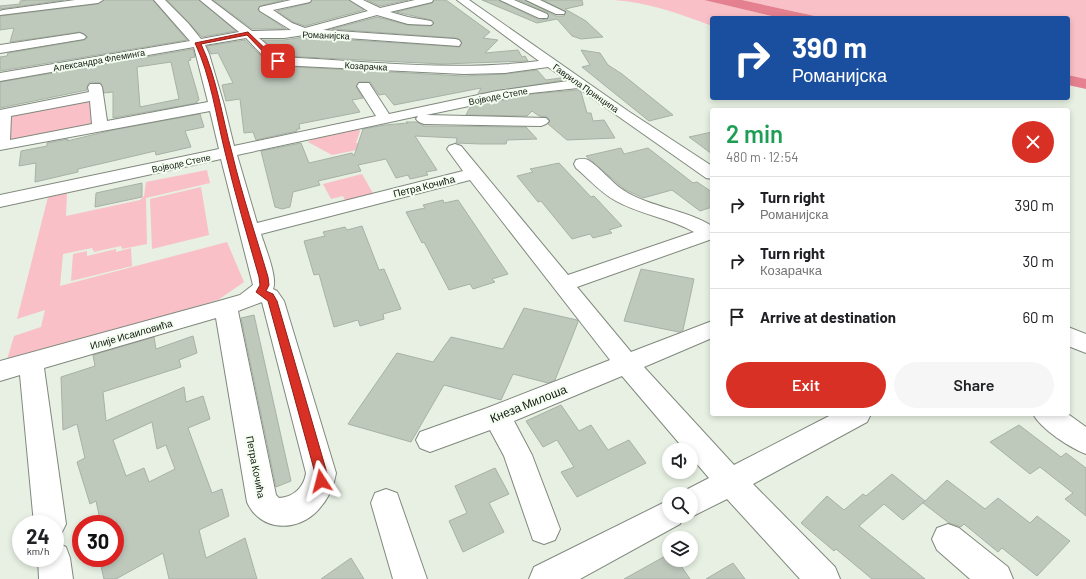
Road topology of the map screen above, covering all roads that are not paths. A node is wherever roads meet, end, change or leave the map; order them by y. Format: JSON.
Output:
{"nodes":[{"id":1,"x":21,"y":0,"type":"edge"},
{"id":2,"x":98,"y":0,"type":"edge"},
{"id":3,"x":159,"y":0,"type":"edge"},
{"id":4,"x":205,"y":0,"type":"edge"},
{"id":5,"x":306,"y":0,"type":"edge"},
{"id":6,"x":355,"y":0,"type":"edge"},
{"id":7,"x":428,"y":0,"type":"edge"},
{"id":8,"x":462,"y":0,"type":"edge"},
{"id":9,"x":505,"y":0,"type":"edge"},
{"id":10,"x":531,"y":0,"type":"edge"},
{"id":11,"x":7,"y":2,"type":"dead end"},
{"id":12,"x":74,"y":4,"type":"junction"},
{"id":13,"x":377,"y":12,"type":"junction"},
{"id":14,"x":560,"y":12,"type":"dead end"},
{"id":15,"x":3,"y":13,"type":"dead end"},
{"id":16,"x":543,"y":16,"type":"dead end"},
{"id":17,"x":427,"y":23,"type":"dead end"},
{"id":18,"x":304,"y":32,"type":"junction"},
{"id":19,"x":8,"y":34,"type":"dead end"},
{"id":20,"x":248,"y":34,"type":"junction"},
{"id":21,"x":80,"y":37,"type":"junction"},
{"id":22,"x":198,"y":43,"type":"junction"},
{"id":23,"x":455,"y":43,"type":"dead end"},
{"id":24,"x":3,"y":49,"type":"edge"},
{"id":25,"x":84,"y":63,"type":"junction"},
{"id":26,"x":550,"y":63,"type":"junction"},
{"id":27,"x":0,"y":77,"type":"edge"},
{"id":28,"x":581,"y":84,"type":"junction"},
{"id":29,"x":364,"y":86,"type":"dead end"},
{"id":30,"x":217,"y":105,"type":"junction"},
{"id":31,"x":2,"y":113,"type":"edge"},
{"id":32,"x":389,"y":118,"type":"junction"},
{"id":33,"x":542,"y":121,"type":"dead end"},
{"id":34,"x":100,"y":127,"type":"junction"},
{"id":35,"x":455,"y":149,"type":"dead end"},
{"id":36,"x":1,"y":152,"type":"edge"},
{"id":37,"x":228,"y":154,"type":"junction"},
{"id":38,"x":582,"y":164,"type":"dead end"},
{"id":39,"x":475,"y":173,"type":"junction"},
{"id":40,"x":710,"y":173,"type":"edge"},
{"id":41,"x":0,"y":201,"type":"edge"},
{"id":42,"x":250,"y":231,"type":"junction"},
{"id":43,"x":710,"y":231,"type":"edge"},
{"id":44,"x":710,"y":232,"type":"edge"},
{"id":45,"x":564,"y":284,"type":"junction"},
{"id":46,"x":261,"y":292,"type":"junction"},
{"id":47,"x":226,"y":307,"type":"junction"},
{"id":48,"x":710,"y":330,"type":"edge"},
{"id":49,"x":31,"y":362,"type":"junction"},
{"id":50,"x":626,"y":363,"type":"junction"},
{"id":51,"x":0,"y":371,"type":"edge"},
{"id":52,"x":497,"y":416,"type":"junction"},
{"id":53,"x":853,"y":416,"type":"edge"},
{"id":54,"x":1050,"y":416,"type":"edge"},
{"id":55,"x":430,"y":440,"type":"dead end"},
{"id":56,"x":1086,"y":442,"type":"edge"},
{"id":57,"x":730,"y":482,"type":"junction"},
{"id":58,"x":698,"y":499,"type":"edge"},
{"id":59,"x":386,"y":503,"type":"dead end"},
{"id":60,"x":49,"y":515,"type":"edge"},
{"id":61,"x":662,"y":518,"type":"edge"},
{"id":62,"x":544,"y":529,"type":"dead end"},
{"id":63,"x":948,"y":539,"type":"dead end"},
{"id":64,"x":55,"y":567,"type":"edge"},
{"id":65,"x":56,"y":579,"type":"edge"},
{"id":66,"x":410,"y":579,"type":"edge"},
{"id":67,"x":546,"y":579,"type":"edge"},
{"id":68,"x":823,"y":579,"type":"edge"},
{"id":69,"x":996,"y":579,"type":"edge"}],
"edges":[{"from":1,"to":11,"type":"street"},
{"from":2,"to":12,"type":"street"},
{"from":3,"to":22,"type":"street"},
{"from":4,"to":20,"type":"street","name":"Козарачка"},
{"from":5,"to":18,"type":"street"},
{"from":6,"to":13,"type":"street"},
{"from":7,"to":13,"type":"street"},
{"from":8,"to":26,"type":"street","name":"Гаврила Принципа"},
{"from":9,"to":16,"type":"street"},
{"from":10,"to":14,"type":"street"},
{"from":12,"to":15,"type":"street"},
{"from":12,"to":21,"type":"street"},
{"from":13,"to":17,"type":"street"},
{"from":13,"to":18,"type":"street"},
{"from":18,"to":20,"type":"street","name":"Романијска"},
{"from":18,"to":23,"type":"street","name":"Романијска"},
{"from":19,"to":24,"type":"street"},
{"from":20,"to":22,"type":"street","name":"Романијска"},
{"from":20,"to":26,"type":"street","name":"Козарачка"},
{"from":21,"to":24,"type":"street"},
{"from":21,"to":25,"type":"street"},
{"from":22,"to":25,"type":"street","name":"Александра Флеминга"},
{"from":22,"to":30,"type":"street"},
{"from":25,"to":27,"type":"street","name":"Александра Флеминга"},
{"from":26,"to":28,"type":"street","name":"Гаврила Принципа"},
{"from":28,"to":32,"type":"street","name":"Војводе Степе"},
{"from":28,"to":40,"type":"street","name":"Гаврила Принципа"},
{"from":29,"to":32,"type":"street"},
{"from":30,"to":34,"type":"street"},
{"from":30,"to":37,"type":"street"},
{"from":31,"to":34,"type":"street"},
{"from":31,"to":36,"type":"street"},
{"from":32,"to":33,"type":"street","name":"Војводе Степе"},
{"from":32,"to":37,"type":"street","name":"Војводе Степе"},
{"from":34,"to":36,"type":"street"},
{"from":35,"to":39,"type":"street"},
{"from":37,"to":41,"type":"street","name":"Војводе Степе"},
{"from":37,"to":42,"type":"street"},
{"from":38,"to":43,"type":"street"},
{"from":39,"to":42,"type":"street","name":"Петра Кочића"},
{"from":39,"to":45,"type":"street"},
{"from":42,"to":46,"type":"street"},
{"from":44,"to":45,"type":"street"},
{"from":45,"to":50,"type":"street"},
{"from":46,"to":47,"type":"street","name":"Илије Исаиловића"},
{"from":46,"to":47,"type":"street","name":"Петра Кочића"},
{"from":47,"to":49,"type":"street","name":"Илије Исаиловића"},
{"from":48,"to":50,"type":"street","name":"Кнеза Милоша"},
{"from":49,"to":51,"type":"street","name":"Илије Исаиловића"},
{"from":49,"to":60,"type":"street"},
{"from":50,"to":52,"type":"street","name":"Кнеза Милоша"},
{"from":50,"to":57,"type":"street"},
{"from":52,"to":55,"type":"street","name":"Кнеза Милоша"},
{"from":52,"to":62,"type":"street"},
{"from":53,"to":57,"type":"street"},
{"from":54,"to":56,"type":"street"},
{"from":57,"to":58,"type":"street"},
{"from":57,"to":68,"type":"street"},
{"from":59,"to":66,"type":"street"},
{"from":61,"to":67,"type":"street"},
{"from":63,"to":69,"type":"street"},
{"from":64,"to":65,"type":"street"}]}
